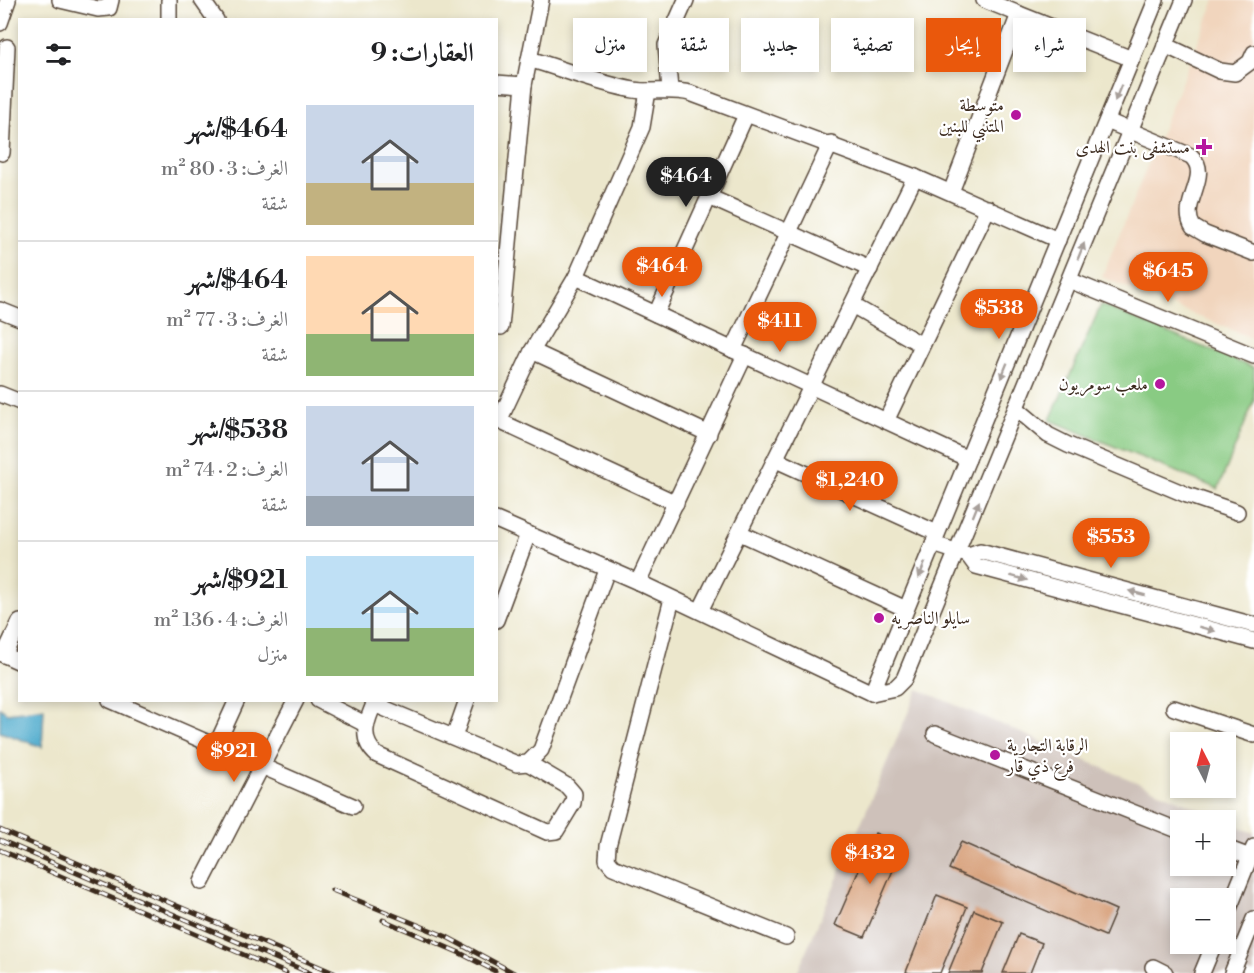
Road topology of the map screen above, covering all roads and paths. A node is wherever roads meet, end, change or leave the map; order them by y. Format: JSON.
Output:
{"nodes":[{"id":1,"x":8,"y":0,"type":"edge"},
{"id":2,"x":60,"y":0,"type":"edge"},
{"id":3,"x":111,"y":0,"type":"edge"},
{"id":4,"x":169,"y":0,"type":"edge"},
{"id":5,"x":202,"y":0,"type":"edge"},
{"id":6,"x":541,"y":0,"type":"edge"},
{"id":7,"x":686,"y":0,"type":"edge"},
{"id":8,"x":984,"y":0,"type":"edge"},
{"id":9,"x":1156,"y":0,"type":"edge"},
{"id":10,"x":1184,"y":0,"type":"edge"},
{"id":11,"x":1019,"y":14,"type":"junction"},
{"id":12,"x":169,"y":18,"type":"edge"},
{"id":13,"x":215,"y":18,"type":"edge"},
{"id":14,"x":0,"y":23,"type":"edge"},
{"id":15,"x":1165,"y":45,"type":"junction"},
{"id":16,"x":9,"y":48,"type":"edge"},
{"id":17,"x":1254,"y":53,"type":"edge"},
{"id":18,"x":529,"y":59,"type":"junction"},
{"id":19,"x":1132,"y":59,"type":"junction"},
{"id":20,"x":498,"y":83,"type":"edge"},
{"id":21,"x":524,"y":84,"type":"junction"},
{"id":22,"x":670,"y":89,"type":"junction"},
{"id":23,"x":648,"y":91,"type":"junction"},
{"id":24,"x":746,"y":115,"type":"junction"},
{"id":25,"x":1107,"y":121,"type":"junction"},
{"id":26,"x":1130,"y":131,"type":"junction"},
{"id":27,"x":831,"y":143,"type":"junction"},
{"id":28,"x":2,"y":153,"type":"dead end"},
{"id":29,"x":915,"y":177,"type":"junction"},
{"id":30,"x":951,"y":192,"type":"junction"},
{"id":31,"x":709,"y":197,"type":"junction"},
{"id":32,"x":988,"y":208,"type":"junction"},
{"id":33,"x":790,"y":232,"type":"junction"},
{"id":34,"x":1058,"y":240,"type":"junction"},
{"id":35,"x":1254,"y":253,"type":"edge"},
{"id":36,"x":502,"y":261,"type":"edge"},
{"id":37,"x":870,"y":269,"type":"junction"},
{"id":38,"x":576,"y":277,"type":"junction"},
{"id":39,"x":1069,"y":280,"type":"junction"},
{"id":40,"x":852,"y":305,"type":"junction"},
{"id":41,"x":0,"y":310,"type":"edge"},
{"id":42,"x":656,"y":314,"type":"junction"},
{"id":43,"x":18,"y":317,"type":"edge"},
{"id":44,"x":498,"y":326,"type":"edge"},
{"id":45,"x":922,"y":345,"type":"junction"},
{"id":46,"x":532,"y":351,"type":"junction"},
{"id":47,"x":739,"y":353,"type":"junction"},
{"id":48,"x":1254,"y":356,"type":"edge"},
{"id":49,"x":812,"y":386,"type":"junction"},
{"id":50,"x":0,"y":394,"type":"edge"},
{"id":51,"x":18,"y":401,"type":"edge"},
{"id":52,"x":1017,"y":409,"type":"junction"},
{"id":53,"x":498,"y":421,"type":"edge"},
{"id":54,"x":886,"y":421,"type":"junction"},
{"id":55,"x":498,"y":423,"type":"edge"},
{"id":56,"x":709,"y":434,"type":"junction"},
{"id":57,"x":968,"y":459,"type":"junction"},
{"id":58,"x":776,"y":460,"type":"junction"},
{"id":59,"x":676,"y":503,"type":"junction"},
{"id":60,"x":1237,"y":512,"type":"dead end"},
{"id":61,"x":498,"y":521,"type":"edge"},
{"id":62,"x":740,"y":533,"type":"junction"},
{"id":63,"x":528,"y":534,"type":"junction"},
{"id":64,"x":935,"y":539,"type":"junction"},
{"id":65,"x":963,"y":553,"type":"junction"},
{"id":66,"x":607,"y":570,"type":"junction"},
{"id":67,"x":638,"y":582,"type":"junction"},
{"id":68,"x":672,"y":598,"type":"junction"},
{"id":69,"x":906,"y":609,"type":"junction"},
{"id":70,"x":700,"y":611,"type":"junction"},
{"id":71,"x":498,"y":615,"type":"edge"},
{"id":72,"x":1254,"y":625,"type":"edge"},
{"id":73,"x":18,"y":626,"type":"edge"},
{"id":74,"x":1254,"y":641,"type":"edge"},
{"id":75,"x":2,"y":654,"type":"edge"},
{"id":76,"x":18,"y":661,"type":"edge"},
{"id":77,"x":872,"y":693,"type":"junction"},
{"id":78,"x":114,"y":702,"type":"edge"},
{"id":79,"x":236,"y":702,"type":"edge"},
{"id":80,"x":295,"y":702,"type":"edge"},
{"id":81,"x":322,"y":702,"type":"edge"},
{"id":82,"x":375,"y":702,"type":"edge"},
{"id":83,"x":467,"y":702,"type":"edge"},
{"id":84,"x":1174,"y":708,"type":"dead end"},
{"id":85,"x":365,"y":724,"type":"junction"},
{"id":86,"x":935,"y":734,"type":"dead end"},
{"id":87,"x":1254,"y":735,"type":"edge"},
{"id":88,"x":454,"y":737,"type":"junction"},
{"id":89,"x":216,"y":746,"type":"junction"},
{"id":90,"x":528,"y":763,"type":"junction"},
{"id":91,"x":261,"y":766,"type":"junction"},
{"id":92,"x":353,"y":806,"type":"dead end"},
{"id":93,"x":1170,"y":827,"type":"edge"},
{"id":94,"x":1236,"y":850,"type":"edge"},
{"id":95,"x":1252,"y":852,"type":"edge"},
{"id":96,"x":202,"y":882,"type":"dead end"},
{"id":97,"x":1236,"y":891,"type":"edge"},
{"id":98,"x":1254,"y":919,"type":"edge"},
{"id":99,"x":786,"y":937,"type":"dead end"},
{"id":100,"x":1210,"y":954,"type":"edge"},
{"id":101,"x":1202,"y":973,"type":"edge"},
{"id":102,"x":1232,"y":973,"type":"edge"}],
"edges":[{"from":1,"to":14,"type":"street"},
{"from":2,"to":3,"type":"street"},
{"from":4,"to":12,"type":"street"},
{"from":5,"to":13,"type":"street"},
{"from":6,"to":18,"type":"street"},
{"from":7,"to":22,"type":"street"},
{"from":8,"to":11,"type":"street"},
{"from":9,"to":19,"type":"street"},
{"from":10,"to":15,"type":"street"},
{"from":11,"to":19,"type":"street"},
{"from":11,"to":30,"type":"street"},
{"from":15,"to":17,"type":"street"},
{"from":15,"to":26,"type":"street"},
{"from":16,"to":28,"type":"street"},
{"from":18,"to":21,"type":"street"},
{"from":18,"to":23,"type":"street"},
{"from":19,"to":25,"type":"street","one_way":true},
{"from":20,"to":21,"type":"street"},
{"from":21,"to":36,"type":"street"},
{"from":22,"to":23,"type":"street"},
{"from":22,"to":24,"type":"street"},
{"from":23,"to":38,"type":"street"},
{"from":24,"to":27,"type":"street"},
{"from":24,"to":31,"type":"street"},
{"from":25,"to":26,"type":"street"},
{"from":25,"to":34,"type":"street"},
{"from":26,"to":35,"type":"street"},
{"from":39,"to":26,"type":"street","one_way":true},
{"from":27,"to":29,"type":"street"},
{"from":27,"to":33,"type":"street"},
{"from":29,"to":30,"type":"street"},
{"from":29,"to":37,"type":"street"},
{"from":30,"to":32,"type":"street"},
{"from":31,"to":33,"type":"street"},
{"from":31,"to":42,"type":"street"},
{"from":32,"to":34,"type":"street"},
{"from":32,"to":45,"type":"street"},
{"from":33,"to":37,"type":"street"},
{"from":33,"to":47,"type":"street"},
{"from":34,"to":57,"type":"street","one_way":true},
{"from":36,"to":44,"type":"street"},
{"from":37,"to":40,"type":"street"},
{"from":38,"to":42,"type":"street"},
{"from":38,"to":46,"type":"street"},
{"from":39,"to":48,"type":"street"},
{"from":39,"to":52,"type":"street"},
{"from":40,"to":45,"type":"street"},
{"from":40,"to":49,"type":"street"},
{"from":41,"to":43,"type":"street"},
{"from":42,"to":47,"type":"street"},
{"from":45,"to":54,"type":"street"},
{"from":46,"to":53,"type":"street"},
{"from":46,"to":56,"type":"street"},
{"from":47,"to":49,"type":"street"},
{"from":47,"to":56,"type":"street"},
{"from":49,"to":54,"type":"street"},
{"from":49,"to":58,"type":"street"},
{"from":50,"to":51,"type":"street"},
{"from":52,"to":60,"type":"street"},
{"from":65,"to":52,"type":"street","one_way":true},
{"from":54,"to":57,"type":"street"},
{"from":55,"to":59,"type":"street"},
{"from":56,"to":59,"type":"street"},
{"from":57,"to":64,"type":"street"},
{"from":58,"to":62,"type":"street"},
{"from":58,"to":64,"type":"street"},
{"from":59,"to":67,"type":"street"},
{"from":61,"to":63,"type":"street"},
{"from":62,"to":69,"type":"street"},
{"from":62,"to":70,"type":"street"},
{"from":63,"to":66,"type":"street"},
{"from":63,"to":71,"type":"street"},
{"from":64,"to":65,"type":"street"},
{"from":64,"to":69,"type":"street","one_way":true},
{"from":72,"to":65,"type":"street","one_way":true},
{"from":65,"to":74,"type":"street","one_way":true},
{"from":65,"to":77,"type":"street"},
{"from":66,"to":67,"type":"street"},
{"from":66,"to":90,"type":"street"},
{"from":67,"to":68,"type":"street"},
{"from":68,"to":70,"type":"street"},
{"from":68,"to":99,"type":"street"},
{"from":69,"to":77,"type":"street"},
{"from":70,"to":77,"type":"street"},
{"from":73,"to":75,"type":"street"},
{"from":75,"to":76,"type":"street"},
{"from":78,"to":89,"type":"street"},
{"from":79,"to":89,"type":"street"},
{"from":80,"to":91,"type":"street"},
{"from":81,"to":85,"type":"street"},
{"from":82,"to":85,"type":"street"},
{"from":82,"to":88,"type":"street"},
{"from":83,"to":88,"type":"street"},
{"from":84,"to":87,"type":"street"},
{"from":85,"to":90,"type":"street"},
{"from":86,"to":93,"type":"street"},
{"from":88,"to":90,"type":"street"},
{"from":89,"to":91,"type":"street"},
{"from":91,"to":92,"type":"street"},
{"from":91,"to":96,"type":"street"},
{"from":94,"to":95,"type":"street"},
{"from":95,"to":97,"type":"street"},
{"from":98,"to":102,"type":"street"},
{"from":100,"to":101,"type":"street"}]}
